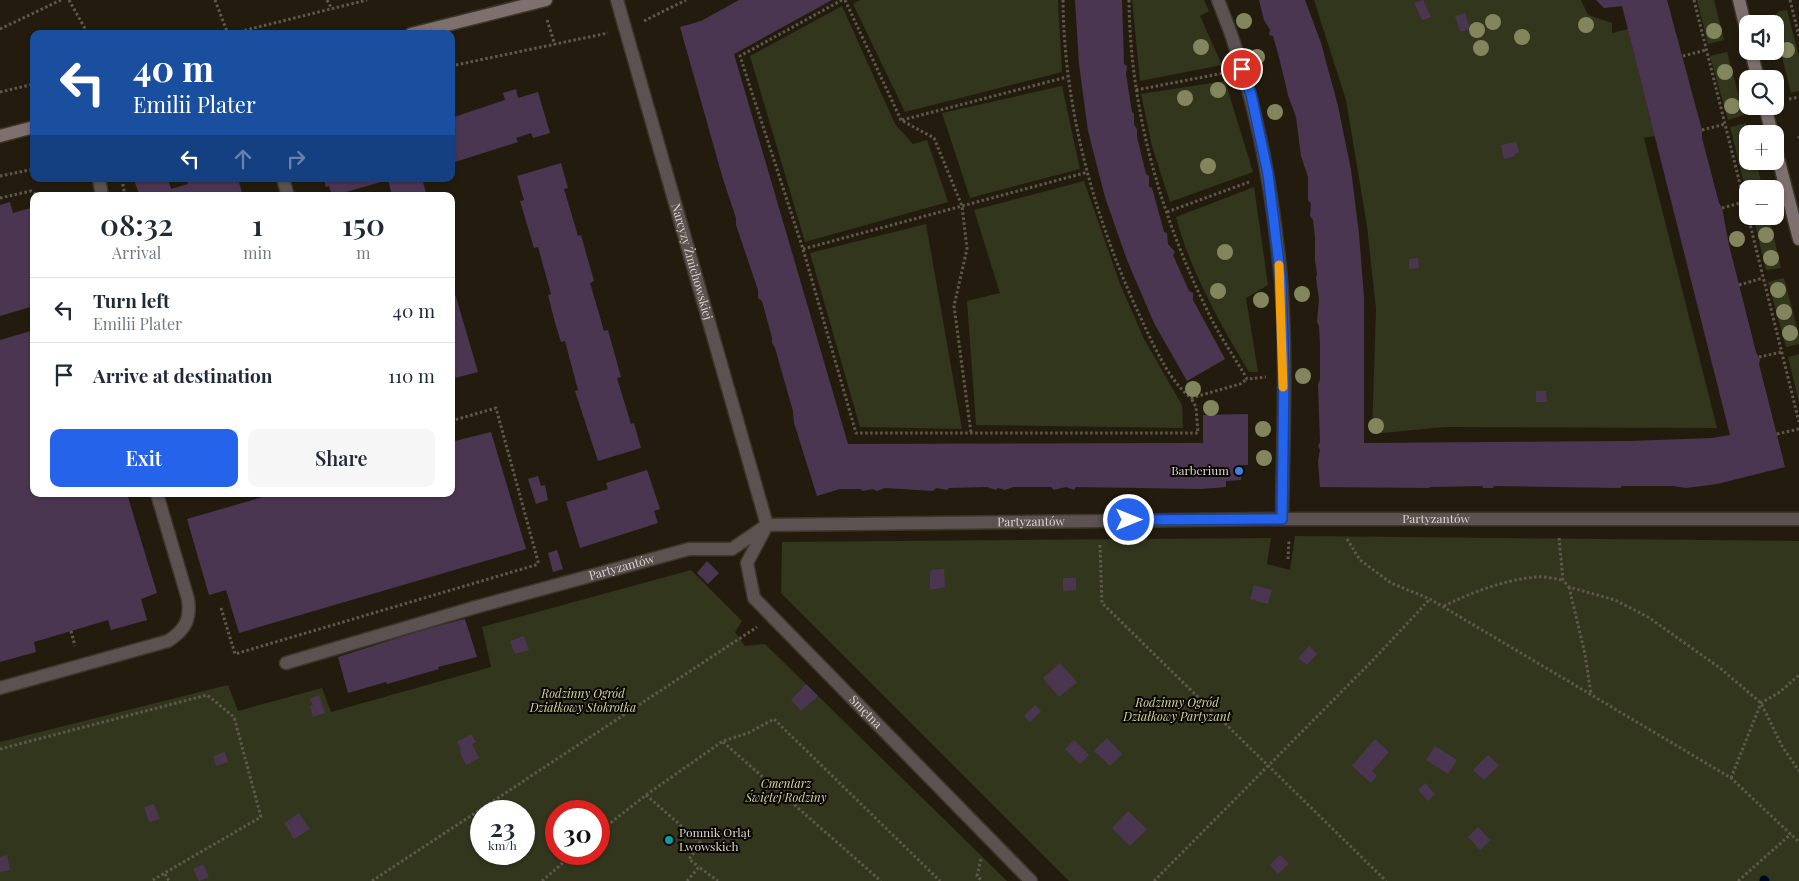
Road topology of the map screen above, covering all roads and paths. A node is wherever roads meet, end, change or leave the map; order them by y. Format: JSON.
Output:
{"nodes":[{"id":1,"x":61,"y":0,"type":"edge"},
{"id":2,"x":69,"y":0,"type":"edge"},
{"id":3,"x":216,"y":0,"type":"edge"},
{"id":4,"x":327,"y":0,"type":"edge"},
{"id":5,"x":367,"y":0,"type":"edge"},
{"id":6,"x":546,"y":0,"type":"edge"},
{"id":7,"x":617,"y":0,"type":"edge"},
{"id":8,"x":686,"y":0,"type":"edge"},
{"id":9,"x":844,"y":0,"type":"edge"},
{"id":10,"x":1063,"y":0,"type":"edge"},
{"id":11,"x":1129,"y":0,"type":"edge"},
{"id":12,"x":1218,"y":0,"type":"edge"},
{"id":13,"x":1694,"y":0,"type":"edge"},
{"id":14,"x":1739,"y":0,"type":"edge"},
{"id":15,"x":1790,"y":0,"type":"edge"},
{"id":16,"x":332,"y":9,"type":"junction"},
{"id":17,"x":1743,"y":15,"type":"edge"},
{"id":18,"x":547,"y":19,"type":"dead end"},
{"id":19,"x":0,"y":29,"type":"edge"},
{"id":20,"x":626,"y":29,"type":"junction"},
{"id":21,"x":86,"y":30,"type":"edge"},
{"id":22,"x":227,"y":30,"type":"edge"},
{"id":23,"x":245,"y":30,"type":"edge"},
{"id":24,"x":427,"y":30,"type":"edge"},
{"id":25,"x":1799,"y":36,"type":"edge"},
{"id":26,"x":555,"y":45,"type":"junction"},
{"id":27,"x":1706,"y":50,"type":"junction"},
{"id":28,"x":1683,"y":56,"type":"dead end"},
{"id":29,"x":455,"y":65,"type":"edge"},
{"id":30,"x":1242,"y":69,"type":"junction"},
{"id":31,"x":1067,"y":77,"type":"junction"},
{"id":32,"x":30,"y":85,"type":"edge"},
{"id":33,"x":1136,"y":90,"type":"junction"},
{"id":34,"x":0,"y":92,"type":"edge"},
{"id":35,"x":1799,"y":96,"type":"edge"},
{"id":36,"x":1789,"y":99,"type":"dead end"},
{"id":37,"x":901,"y":120,"type":"junction"},
{"id":38,"x":1725,"y":124,"type":"junction"},
{"id":39,"x":30,"y":128,"type":"edge"},
{"id":40,"x":1702,"y":130,"type":"dead end"},
{"id":41,"x":0,"y":136,"type":"edge"},
{"id":42,"x":30,"y":170,"type":"edge"},
{"id":43,"x":1781,"y":170,"type":"edge"},
{"id":44,"x":1088,"y":172,"type":"junction"},
{"id":45,"x":1268,"y":174,"type":"junction"},
{"id":46,"x":0,"y":176,"type":"edge"},
{"id":47,"x":1739,"y":181,"type":"edge"},
{"id":48,"x":32,"y":192,"type":"edge"},
{"id":49,"x":0,"y":198,"type":"edge"},
{"id":50,"x":1739,"y":203,"type":"edge"},
{"id":51,"x":962,"y":206,"type":"junction"},
{"id":52,"x":1722,"y":208,"type":"dead end"},
{"id":53,"x":1167,"y":212,"type":"junction"},
{"id":54,"x":1750,"y":225,"type":"edge"},
{"id":55,"x":1799,"y":240,"type":"edge"},
{"id":56,"x":803,"y":250,"type":"junction"},
{"id":57,"x":1763,"y":278,"type":"junction"},
{"id":58,"x":1739,"y":285,"type":"dead end"},
{"id":59,"x":1782,"y":352,"type":"junction"},
{"id":60,"x":1759,"y":357,"type":"dead end"},
{"id":61,"x":1284,"y":375,"type":"junction"},
{"id":62,"x":1247,"y":379,"type":"junction"},
{"id":63,"x":1190,"y":398,"type":"junction"},
{"id":64,"x":455,"y":420,"type":"edge"},
{"id":65,"x":1799,"y":422,"type":"edge"},
{"id":66,"x":1799,"y":429,"type":"edge"},
{"id":67,"x":971,"y":433,"type":"junction"},
{"id":68,"x":1777,"y":434,"type":"dead end"},
{"id":69,"x":158,"y":497,"type":"edge"},
{"id":70,"x":1282,"y":519,"type":"junction"},
{"id":71,"x":1341,"y":519,"type":"junction"},
{"id":72,"x":1799,"y":519,"type":"edge"},
{"id":73,"x":1558,"y":520,"type":"junction"},
{"id":74,"x":768,"y":525,"type":"junction"},
{"id":75,"x":1100,"y":545,"type":"dead end"},
{"id":76,"x":539,"y":564,"type":"junction"},
{"id":77,"x":1563,"y":580,"type":"junction"},
{"id":78,"x":1569,"y":586,"type":"junction"},
{"id":79,"x":545,"y":588,"type":"junction"},
{"id":80,"x":1430,"y":599,"type":"junction"},
{"id":81,"x":1443,"y":606,"type":"junction"},
{"id":82,"x":222,"y":608,"type":"dead end"},
{"id":83,"x":772,"y":617,"type":"junction"},
{"id":84,"x":71,"y":631,"type":"dead end"},
{"id":85,"x":75,"y":645,"type":"dead end"},
{"id":86,"x":286,"y":662,"type":"dead end"},
{"id":87,"x":1799,"y":676,"type":"edge"},
{"id":88,"x":0,"y":688,"type":"edge"},
{"id":89,"x":1591,"y":695,"type":"junction"},
{"id":90,"x":1761,"y":703,"type":"junction"},
{"id":91,"x":722,"y":742,"type":"junction"},
{"id":92,"x":0,"y":749,"type":"edge"},
{"id":93,"x":1268,"y":765,"type":"junction"},
{"id":94,"x":1799,"y":771,"type":"edge"},
{"id":95,"x":1731,"y":778,"type":"junction"},
{"id":96,"x":646,"y":795,"type":"junction"},
{"id":97,"x":610,"y":823,"type":"edge"},
{"id":98,"x":1790,"y":834,"type":"junction"},
{"id":99,"x":1799,"y":842,"type":"edge"},
{"id":100,"x":560,"y":865,"type":"edge"},
{"id":101,"x":699,"y":867,"type":"junction"},
{"id":102,"x":165,"y":874,"type":"junction"},
{"id":103,"x":977,"y":876,"type":"dead end"},
{"id":104,"x":151,"y":881,"type":"edge"},
{"id":105,"x":169,"y":881,"type":"edge"},
{"id":106,"x":372,"y":881,"type":"edge"},
{"id":107,"x":542,"y":881,"type":"edge"},
{"id":108,"x":687,"y":881,"type":"edge"},
{"id":109,"x":718,"y":881,"type":"edge"},
{"id":110,"x":881,"y":881,"type":"edge"},
{"id":111,"x":940,"y":881,"type":"edge"},
{"id":112,"x":982,"y":881,"type":"edge"},
{"id":113,"x":1031,"y":881,"type":"edge"},
{"id":114,"x":1154,"y":881,"type":"edge"},
{"id":115,"x":1386,"y":881,"type":"edge"},
{"id":116,"x":1738,"y":881,"type":"edge"}],
"edges":[{"from":1,"to":19,"type":"path"},
{"from":2,"to":21,"type":"path"},
{"from":3,"to":22,"type":"path"},
{"from":4,"to":16,"type":"path"},
{"from":5,"to":16,"type":"path"},
{"from":6,"to":24,"type":"street"},
{"from":7,"to":20,"type":"street","name":"Narcyzy Żmichowskiej"},
{"from":8,"to":20,"type":"path"},
{"from":9,"to":37,"type":"path"},
{"from":9,"to":56,"type":"path"},
{"from":10,"to":31,"type":"path"},
{"from":11,"to":33,"type":"path"},
{"from":12,"to":30,"type":"street"},
{"from":13,"to":27,"type":"path"},
{"from":14,"to":17,"type":"street"},
{"from":15,"to":25,"type":"path"},
{"from":16,"to":23,"type":"path"},
{"from":18,"to":26,"type":"path"},
{"from":20,"to":26,"type":"path"},
{"from":20,"to":74,"type":"street","name":"Narcyzy Żmichowskiej"},
{"from":26,"to":29,"type":"path"},
{"from":27,"to":28,"type":"path"},
{"from":27,"to":38,"type":"path"},
{"from":30,"to":33,"type":"path"},
{"from":30,"to":45,"type":"street"},
{"from":31,"to":37,"type":"path"},
{"from":31,"to":44,"type":"path"},
{"from":32,"to":34,"type":"path"},
{"from":33,"to":53,"type":"path"},
{"from":35,"to":36,"type":"path"},
{"from":37,"to":51,"type":"path"},
{"from":38,"to":40,"type":"path"},
{"from":38,"to":47,"type":"path"},
{"from":39,"to":41,"type":"street"},
{"from":42,"to":46,"type":"path"},
{"from":43,"to":55,"type":"street"},
{"from":44,"to":51,"type":"path"},
{"from":44,"to":63,"type":"path"},
{"from":45,"to":53,"type":"path"},
{"from":45,"to":61,"type":"street"},
{"from":48,"to":49,"type":"path"},
{"from":50,"to":52,"type":"path"},
{"from":51,"to":56,"type":"path"},
{"from":51,"to":67,"type":"path"},
{"from":53,"to":62,"type":"path"},
{"from":54,"to":57,"type":"path"},
{"from":56,"to":67,"type":"path"},
{"from":57,"to":58,"type":"path"},
{"from":57,"to":59,"type":"path"},
{"from":59,"to":60,"type":"path"},
{"from":59,"to":65,"type":"path"},
{"from":61,"to":62,"type":"path"},
{"from":61,"to":70,"type":"street"},
{"from":62,"to":63,"type":"path"},
{"from":63,"to":67,"type":"path"},
{"from":64,"to":76,"type":"path"},
{"from":66,"to":68,"type":"path"},
{"from":69,"to":88,"type":"street"},
{"from":70,"to":71,"type":"street","name":"Partyzantów"},
{"from":70,"to":74,"type":"street","name":"Partyzantów"},
{"from":71,"to":73,"type":"street","name":"Partyzantów"},
{"from":71,"to":80,"type":"path"},
{"from":72,"to":73,"type":"street","name":"Partyzantów"},
{"from":73,"to":77,"type":"path"},
{"from":74,"to":79,"type":"street","name":"Partyzantów"},
{"from":74,"to":83,"type":"street","name":"Smętna"},
{"from":75,"to":93,"type":"path"},
{"from":76,"to":79,"type":"path"},
{"from":76,"to":82,"type":"path"},
{"from":77,"to":78,"type":"path"},
{"from":77,"to":81,"type":"path"},
{"from":78,"to":89,"type":"path"},
{"from":78,"to":90,"type":"path"},
{"from":79,"to":86,"type":"street","name":"Partyzantów"},
{"from":80,"to":81,"type":"path"},
{"from":80,"to":93,"type":"path"},
{"from":81,"to":89,"type":"path"},
{"from":83,"to":106,"type":"path"},
{"from":83,"to":113,"type":"street","name":"Smętna"},
{"from":84,"to":85,"type":"path"},
{"from":87,"to":90,"type":"path"},
{"from":89,"to":95,"type":"path"},
{"from":90,"to":94,"type":"path"},
{"from":90,"to":95,"type":"path"},
{"from":91,"to":96,"type":"path"},
{"from":91,"to":110,"type":"path"},
{"from":91,"to":111,"type":"path"},
{"from":92,"to":102,"type":"path"},
{"from":93,"to":114,"type":"path"},
{"from":93,"to":115,"type":"path"},
{"from":95,"to":98,"type":"path"},
{"from":96,"to":97,"type":"path"},
{"from":96,"to":101,"type":"path"},
{"from":98,"to":99,"type":"path"},
{"from":98,"to":116,"type":"path"},
{"from":100,"to":107,"type":"path"},
{"from":101,"to":108,"type":"path"},
{"from":101,"to":109,"type":"path"},
{"from":102,"to":104,"type":"path"},
{"from":102,"to":105,"type":"path"},
{"from":103,"to":112,"type":"path"}]}
